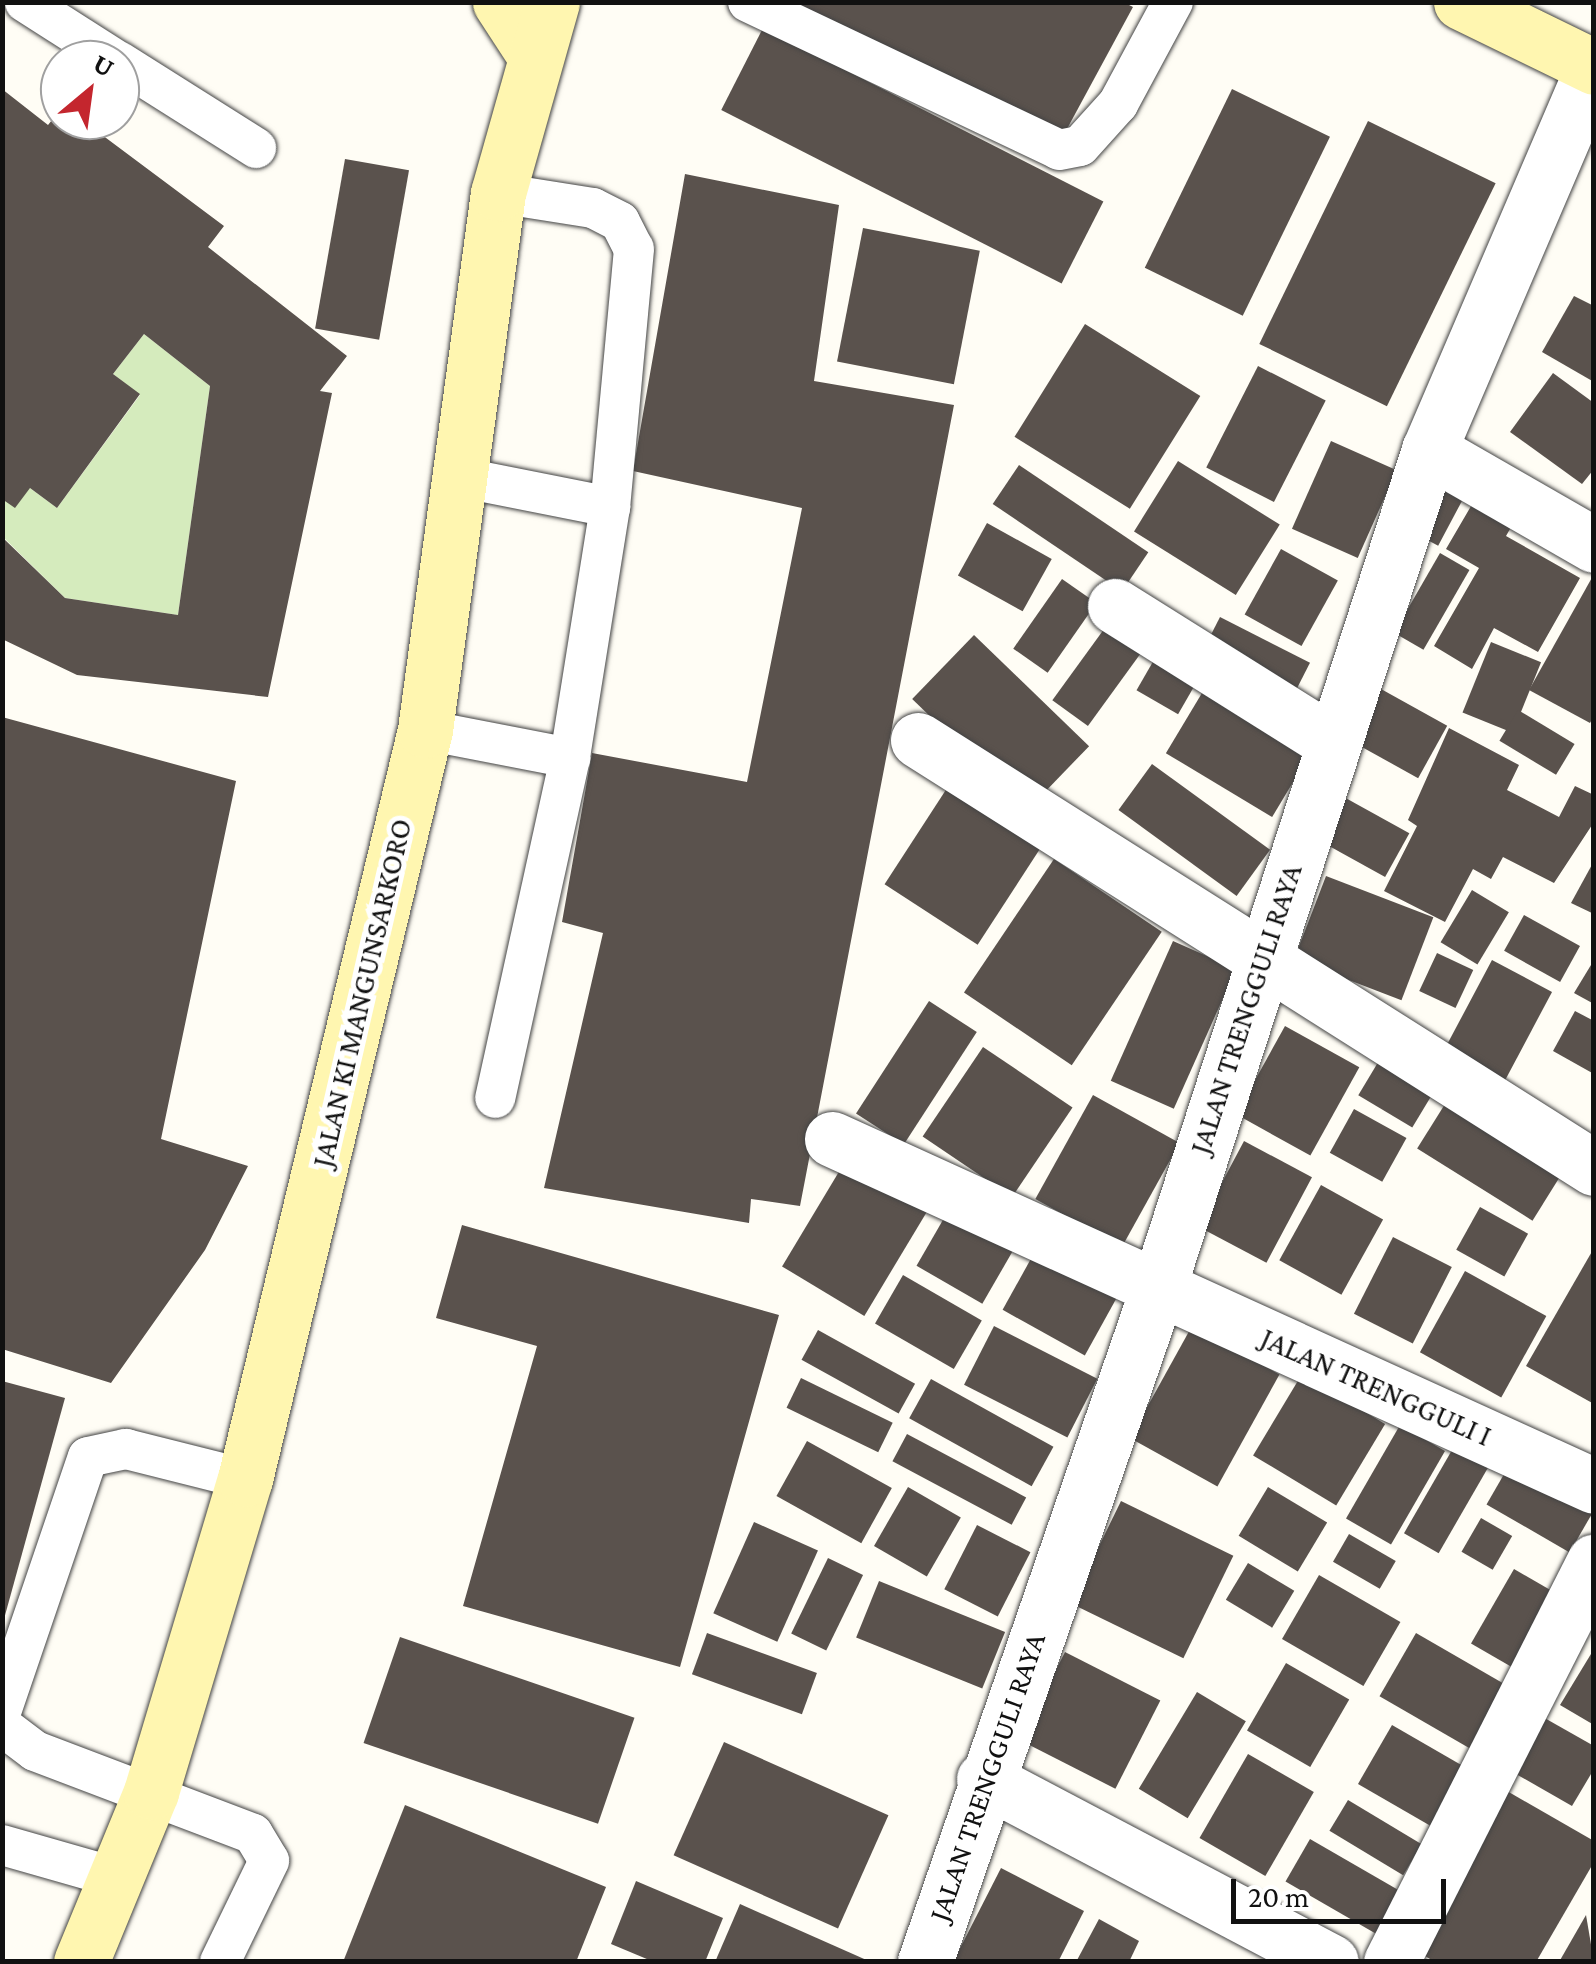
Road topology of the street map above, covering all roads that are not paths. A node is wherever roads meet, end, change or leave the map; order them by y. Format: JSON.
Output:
{"nodes":[{"id":1,"x":25,"y":2,"type":"edge"},
{"id":2,"x":500,"y":2,"type":"edge"},
{"id":3,"x":748,"y":2,"type":"edge"},
{"id":4,"x":1173,"y":2,"type":"edge"},
{"id":5,"x":1461,"y":2,"type":"edge"},
{"id":6,"x":542,"y":27,"type":"edge"},
{"id":7,"x":85,"y":40,"type":"edge"},
{"id":8,"x":1593,"y":67,"type":"edge"},
{"id":9,"x":140,"y":75,"type":"edge"},
{"id":10,"x":256,"y":148,"type":"dead end"},
{"id":11,"x":498,"y":193,"type":"junction"},
{"id":12,"x":1429,"y":450,"type":"junction"},
{"id":13,"x":464,"y":478,"type":"junction"},
{"id":14,"x":610,"y":507,"type":"junction"},
{"id":15,"x":1594,"y":545,"type":"edge"},
{"id":16,"x":1115,"y":606,"type":"dead end"},
{"id":17,"x":424,"y":730,"type":"junction"},
{"id":18,"x":918,"y":740,"type":"dead end"},
{"id":19,"x":1332,"y":742,"type":"junction"},
{"id":20,"x":570,"y":758,"type":"junction"},
{"id":21,"x":1260,"y":962,"type":"junction"},
{"id":22,"x":495,"y":1098,"type":"dead end"},
{"id":23,"x":832,"y":1138,"type":"dead end"},
{"id":24,"x":1594,"y":1168,"type":"edge"},
{"id":25,"x":1158,"y":1288,"type":"junction"},
{"id":26,"x":245,"y":1479,"type":"junction"},
{"id":27,"x":1594,"y":1486,"type":"edge"},
{"id":28,"x":1594,"y":1562,"type":"edge"},
{"id":29,"x":2,"y":1710,"type":"edge"},
{"id":30,"x":2,"y":1726,"type":"edge"},
{"id":31,"x":984,"y":1779,"type":"junction"},
{"id":32,"x":151,"y":1792,"type":"junction"},
{"id":33,"x":2,"y":1845,"type":"edge"},
{"id":34,"x":118,"y":1878,"type":"junction"},
{"id":35,"x":81,"y":1962,"type":"edge"},
{"id":36,"x":220,"y":1962,"type":"edge"},
{"id":37,"x":926,"y":1962,"type":"edge"},
{"id":38,"x":1330,"y":1962,"type":"edge"},
{"id":39,"x":1391,"y":1962,"type":"edge"}],
"edges":[{"from":1,"to":7,"type":"lane"},
{"from":2,"to":6,"type":"main road"},
{"from":3,"to":4,"type":"lane"},
{"from":5,"to":8,"type":"main road"},
{"from":6,"to":11,"type":"main road","name":"JALAN KI MANGUNSARKORO"},
{"from":8,"to":12,"type":"street","name":"JALAN TRENGGULI RAYA"},
{"from":9,"to":10,"type":"lane"},
{"from":11,"to":13,"type":"main road","name":"JALAN KI MANGUNSARKORO"},
{"from":11,"to":14,"type":"lane"},
{"from":12,"to":15,"type":"street"},
{"from":12,"to":19,"type":"street","name":"JALAN TRENGGULI RAYA"},
{"from":13,"to":14,"type":"lane"},
{"from":13,"to":17,"type":"main road","name":"JALAN KI MANGUNSARKORO"},
{"from":14,"to":20,"type":"lane"},
{"from":16,"to":19,"type":"street"},
{"from":17,"to":20,"type":"lane"},
{"from":17,"to":26,"type":"main road","name":"JALAN KI MANGUNSARKORO"},
{"from":18,"to":21,"type":"street"},
{"from":19,"to":21,"type":"street","name":"JALAN TRENGGULI RAYA"},
{"from":20,"to":22,"type":"lane"},
{"from":21,"to":24,"type":"street"},
{"from":21,"to":25,"type":"street","name":"JALAN TRENGGULI RAYA"},
{"from":23,"to":25,"type":"street","name":"JALAN TRENGGULI I"},
{"from":25,"to":27,"type":"street","name":"JALAN TRENGGULI I"},
{"from":25,"to":31,"type":"street","name":"JALAN TRENGGULI RAYA"},
{"from":26,"to":29,"type":"lane"},
{"from":26,"to":32,"type":"main road","name":"JALAN KI MANGUNSARKORO"},
{"from":28,"to":39,"type":"street"},
{"from":30,"to":32,"type":"lane"},
{"from":31,"to":37,"type":"street","name":"JALAN TRENGGULI RAYA"},
{"from":31,"to":38,"type":"street"},
{"from":32,"to":34,"type":"main road","name":"JALAN KI MANGUNSARKORO"},
{"from":32,"to":36,"type":"lane"},
{"from":33,"to":34,"type":"lane"},
{"from":34,"to":35,"type":"main road","name":"JALAN KI MANGUNSARKORO"}]}
